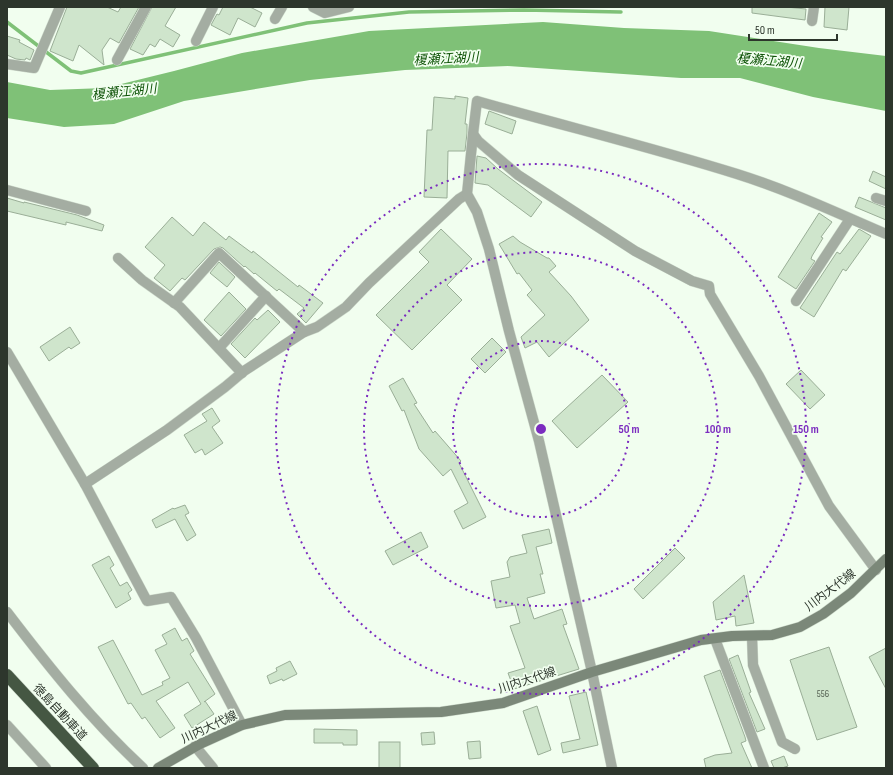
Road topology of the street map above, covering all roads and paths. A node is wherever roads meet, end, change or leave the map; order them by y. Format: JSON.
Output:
{"nodes":[{"id":1,"x":60,"y":7,"type":"edge"},
{"id":2,"x":146,"y":7,"type":"edge"},
{"id":3,"x":214,"y":7,"type":"edge"},
{"id":4,"x":282,"y":7,"type":"edge"},
{"id":5,"x":313,"y":7,"type":"edge"},
{"id":6,"x":348,"y":7,"type":"edge"},
{"id":7,"x":814,"y":7,"type":"edge"},
{"id":8,"x":275,"y":19,"type":"dead end"},
{"id":9,"x":812,"y":21,"type":"dead end"},
{"id":10,"x":196,"y":41,"type":"dead end"},
{"id":11,"x":117,"y":60,"type":"dead end"},
{"id":12,"x":7,"y":64,"type":"edge"},
{"id":13,"x":474,"y":134,"type":"junction"},
{"id":14,"x":7,"y":190,"type":"edge"},
{"id":15,"x":467,"y":194,"type":"junction"},
{"id":16,"x":876,"y":198,"type":"dead end"},
{"id":17,"x":886,"y":201,"type":"edge"},
{"id":18,"x":86,"y":211,"type":"dead end"},
{"id":19,"x":850,"y":219,"type":"junction"},
{"id":20,"x":886,"y":234,"type":"edge"},
{"id":21,"x":118,"y":258,"type":"dead end"},
{"id":22,"x":266,"y":296,"type":"junction"},
{"id":23,"x":796,"y":301,"type":"dead end"},
{"id":24,"x":174,"y":303,"type":"junction"},
{"id":25,"x":304,"y":332,"type":"junction"},
{"id":26,"x":219,"y":348,"type":"junction"},
{"id":27,"x":7,"y":352,"type":"edge"},
{"id":28,"x":242,"y":373,"type":"junction"},
{"id":29,"x":85,"y":484,"type":"junction"},
{"id":30,"x":886,"y":559,"type":"edge"},
{"id":31,"x":876,"y":570,"type":"junction"},
{"id":32,"x":7,"y":612,"type":"edge"},
{"id":33,"x":752,"y":636,"type":"junction"},
{"id":34,"x":715,"y":639,"type":"junction"},
{"id":35,"x":592,"y":672,"type":"junction"},
{"id":36,"x":7,"y":675,"type":"edge"},
{"id":37,"x":242,"y":724,"type":"junction"},
{"id":38,"x":7,"y":725,"type":"edge"},
{"id":39,"x":195,"y":746,"type":"junction"},
{"id":40,"x":795,"y":749,"type":"dead end"},
{"id":41,"x":46,"y":768,"type":"edge"},
{"id":42,"x":93,"y":768,"type":"edge"},
{"id":43,"x":143,"y":768,"type":"edge"},
{"id":44,"x":158,"y":768,"type":"edge"},
{"id":45,"x":213,"y":768,"type":"edge"},
{"id":46,"x":612,"y":768,"type":"edge"},
{"id":47,"x":764,"y":768,"type":"edge"}],
"edges":[{"from":1,"to":12,"type":"street"},
{"from":2,"to":11,"type":"street"},
{"from":3,"to":10,"type":"street"},
{"from":4,"to":8,"type":"street"},
{"from":5,"to":6,"type":"street"},
{"from":7,"to":9,"type":"street"},
{"from":13,"to":15,"type":"street"},
{"from":13,"to":19,"type":"street"},
{"from":13,"to":31,"type":"street"},
{"from":14,"to":18,"type":"street"},
{"from":15,"to":25,"type":"street"},
{"from":15,"to":35,"type":"street"},
{"from":16,"to":17,"type":"street"},
{"from":19,"to":20,"type":"street"},
{"from":19,"to":23,"type":"street"},
{"from":21,"to":24,"type":"street"},
{"from":22,"to":24,"type":"street"},
{"from":22,"to":25,"type":"street"},
{"from":22,"to":26,"type":"street"},
{"from":24,"to":26,"type":"street"},
{"from":25,"to":28,"type":"street"},
{"from":26,"to":28,"type":"street"},
{"from":27,"to":29,"type":"street"},
{"from":28,"to":29,"type":"street"},
{"from":29,"to":37,"type":"street"},
{"from":30,"to":31,"type":"main road","name":"川内大代線"},
{"from":31,"to":33,"type":"main road","name":"川内大代線"},
{"from":32,"to":43,"type":"street"},
{"from":33,"to":34,"type":"main road","name":"川内大代線"},
{"from":33,"to":40,"type":"street"},
{"from":34,"to":35,"type":"main road","name":"川内大代線"},
{"from":34,"to":47,"type":"street"},
{"from":35,"to":37,"type":"main road","name":"川内大代線"},
{"from":35,"to":46,"type":"street"},
{"from":36,"to":42,"type":"highway","name":"徳島自動車道"},
{"from":37,"to":39,"type":"main road","name":"川内大代線"},
{"from":38,"to":41,"type":"street"},
{"from":39,"to":44,"type":"main road","name":"川内大代線"},
{"from":39,"to":45,"type":"street"}]}
